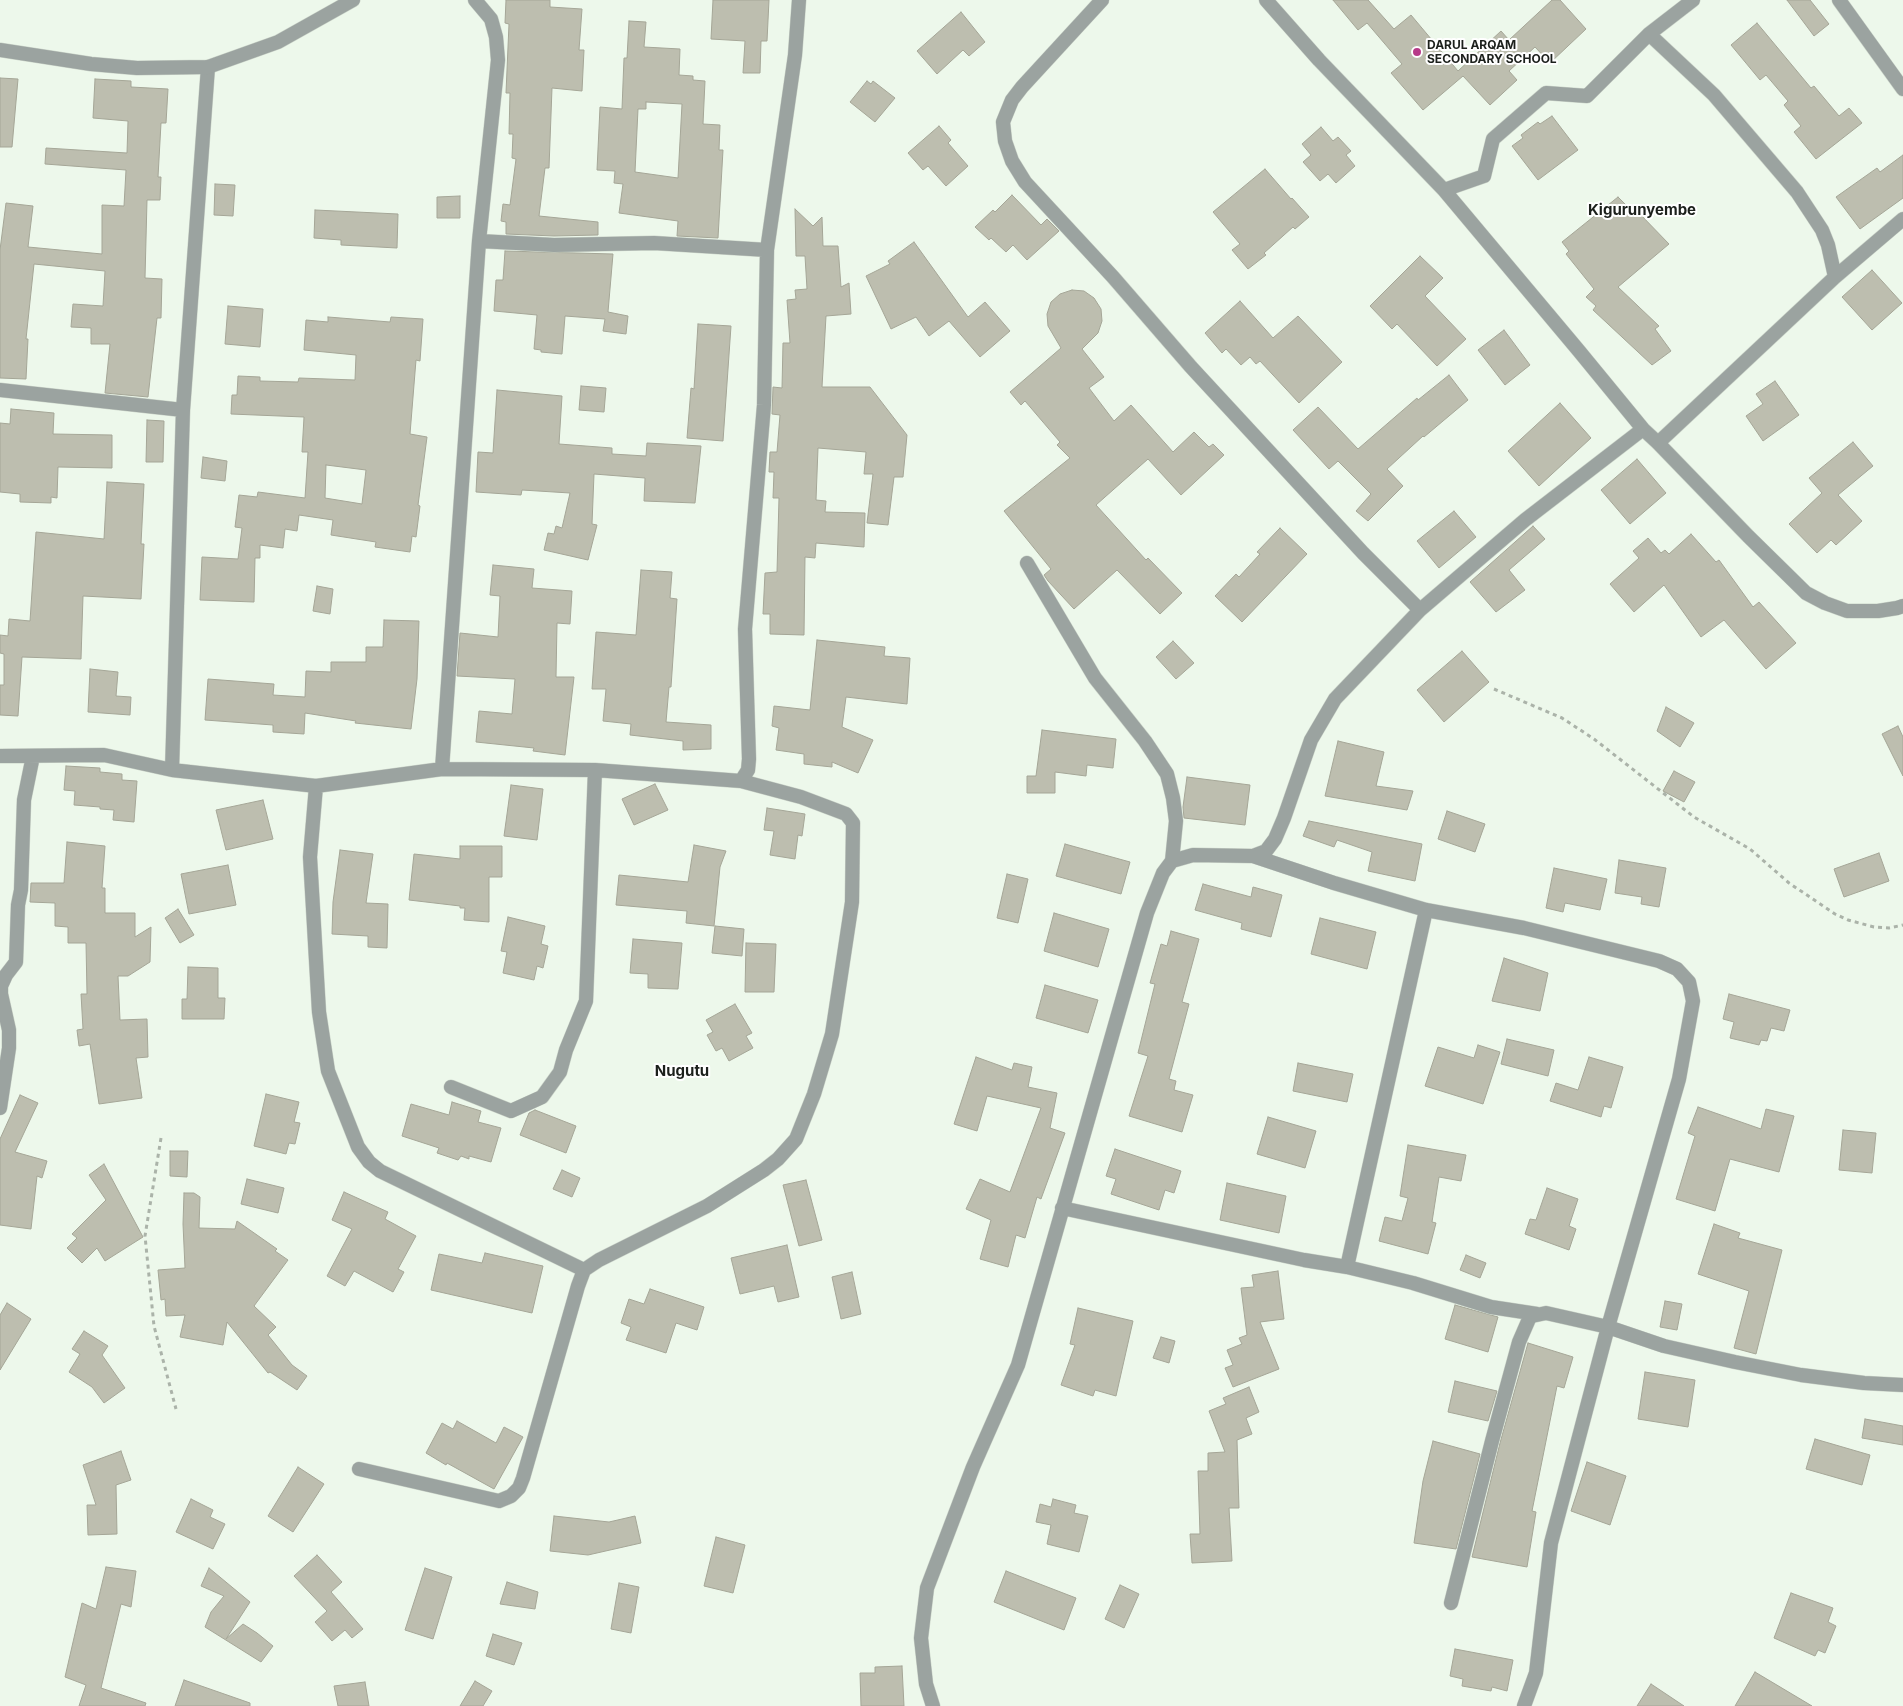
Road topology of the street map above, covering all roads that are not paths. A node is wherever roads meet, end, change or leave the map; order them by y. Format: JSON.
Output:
{"nodes":[{"id":1,"x":353,"y":0,"type":"edge"},
{"id":2,"x":475,"y":0,"type":"edge"},
{"id":3,"x":799,"y":0,"type":"edge"},
{"id":4,"x":1102,"y":0,"type":"edge"},
{"id":5,"x":1266,"y":0,"type":"edge"},
{"id":6,"x":1693,"y":0,"type":"edge"},
{"id":7,"x":1838,"y":0,"type":"edge"},
{"id":8,"x":1649,"y":34,"type":"junction"},
{"id":9,"x":0,"y":50,"type":"edge"},
{"id":10,"x":208,"y":67,"type":"junction"},
{"id":11,"x":1903,"y":89,"type":"edge"},
{"id":12,"x":1444,"y":190,"type":"junction"},
{"id":13,"x":1903,"y":219,"type":"edge"},
{"id":14,"x":479,"y":241,"type":"junction"},
{"id":15,"x":767,"y":250,"type":"junction"},
{"id":16,"x":1835,"y":277,"type":"junction"},
{"id":17,"x":0,"y":390,"type":"edge"},
{"id":18,"x":183,"y":410,"type":"junction"},
{"id":19,"x":1643,"y":429,"type":"junction"},
{"id":20,"x":1658,"y":443,"type":"junction"},
{"id":21,"x":1027,"y":563,"type":"dead end"},
{"id":22,"x":1903,"y":606,"type":"edge"},
{"id":23,"x":1420,"y":610,"type":"junction"},
{"id":24,"x":0,"y":756,"type":"edge"},
{"id":25,"x":32,"y":756,"type":"junction"},
{"id":26,"x":172,"y":770,"type":"junction"},
{"id":27,"x":442,"y":770,"type":"junction"},
{"id":28,"x":595,"y":770,"type":"junction"},
{"id":29,"x":741,"y":781,"type":"junction"},
{"id":30,"x":316,"y":786,"type":"junction"},
{"id":31,"x":1253,"y":856,"type":"junction"},
{"id":32,"x":1172,"y":861,"type":"junction"},
{"id":33,"x":1426,"y":910,"type":"junction"},
{"id":34,"x":451,"y":1087,"type":"dead end"},
{"id":35,"x":0,"y":1108,"type":"edge"},
{"id":36,"x":1062,"y":1208,"type":"junction"},
{"id":37,"x":1346,"y":1267,"type":"junction"},
{"id":38,"x":584,"y":1270,"type":"junction"},
{"id":39,"x":1536,"y":1314,"type":"junction"},
{"id":40,"x":1608,"y":1327,"type":"junction"},
{"id":41,"x":1903,"y":1385,"type":"edge"},
{"id":42,"x":359,"y":1469,"type":"dead end"},
{"id":43,"x":1451,"y":1604,"type":"dead end"},
{"id":44,"x":933,"y":1706,"type":"edge"},
{"id":45,"x":1524,"y":1706,"type":"edge"}],
"edges":[{"from":1,"to":10,"type":"street"},
{"from":2,"to":14,"type":"street"},
{"from":3,"to":15,"type":"street"},
{"from":4,"to":23,"type":"street"},
{"from":5,"to":12,"type":"street"},
{"from":6,"to":8,"type":"street"},
{"from":7,"to":11,"type":"street"},
{"from":8,"to":12,"type":"street"},
{"from":8,"to":16,"type":"street"},
{"from":9,"to":10,"type":"street"},
{"from":10,"to":18,"type":"street"},
{"from":12,"to":19,"type":"street"},
{"from":13,"to":16,"type":"street"},
{"from":14,"to":15,"type":"street"},
{"from":14,"to":27,"type":"street"},
{"from":15,"to":29,"type":"street"},
{"from":16,"to":20,"type":"street"},
{"from":17,"to":18,"type":"street"},
{"from":18,"to":26,"type":"street"},
{"from":19,"to":20,"type":"street"},
{"from":19,"to":23,"type":"street"},
{"from":20,"to":22,"type":"street"},
{"from":21,"to":32,"type":"street"},
{"from":23,"to":31,"type":"street"},
{"from":24,"to":25,"type":"street"},
{"from":25,"to":26,"type":"street"},
{"from":25,"to":35,"type":"street"},
{"from":26,"to":30,"type":"street"},
{"from":27,"to":28,"type":"street"},
{"from":27,"to":30,"type":"street"},
{"from":28,"to":29,"type":"street"},
{"from":28,"to":34,"type":"street"},
{"from":29,"to":38,"type":"street"},
{"from":30,"to":38,"type":"street"},
{"from":31,"to":32,"type":"street"},
{"from":31,"to":33,"type":"street"},
{"from":32,"to":36,"type":"street"},
{"from":33,"to":37,"type":"street"},
{"from":33,"to":40,"type":"street"},
{"from":36,"to":37,"type":"street"},
{"from":36,"to":44,"type":"street"},
{"from":37,"to":39,"type":"street"},
{"from":38,"to":42,"type":"street"},
{"from":39,"to":40,"type":"street"},
{"from":39,"to":43,"type":"street"},
{"from":40,"to":41,"type":"street"},
{"from":40,"to":45,"type":"street"}]}
